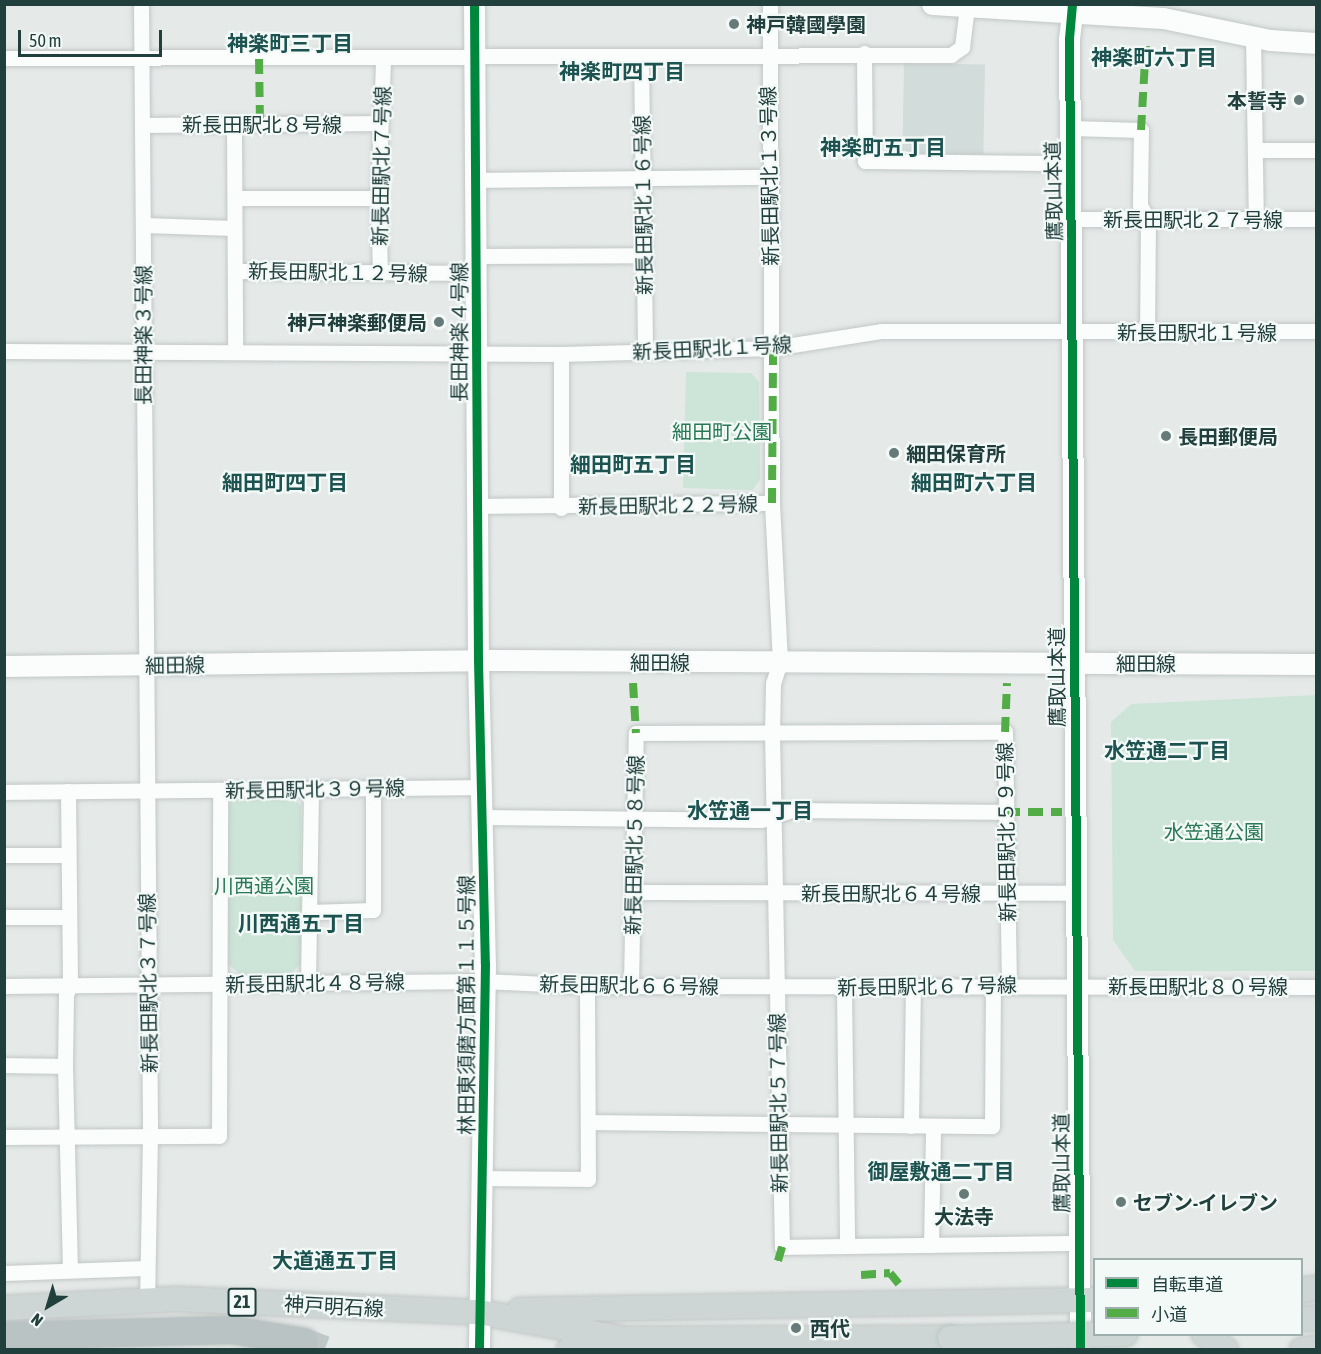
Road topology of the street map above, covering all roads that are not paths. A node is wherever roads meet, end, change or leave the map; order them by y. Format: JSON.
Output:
{"nodes":[{"id":1,"x":141,"y":4,"type":"edge"},
{"id":2,"x":474,"y":4,"type":"edge"},
{"id":3,"x":770,"y":4,"type":"edge"},
{"id":4,"x":932,"y":4,"type":"edge"},
{"id":5,"x":967,"y":8,"type":"junction"},
{"id":6,"x":1072,"y":9,"type":"edge"},
{"id":7,"x":1252,"y":36,"type":"junction"},
{"id":8,"x":1317,"y":43,"type":"edge"},
{"id":9,"x":864,"y":53,"type":"junction"},
{"id":10,"x":768,"y":54,"type":"junction"},
{"id":11,"x":476,"y":57,"type":"junction"},
{"id":12,"x":4,"y":58,"type":"edge"},
{"id":13,"x":640,"y":58,"type":"junction"},
{"id":14,"x":383,"y":59,"type":"junction"},
{"id":15,"x":142,"y":60,"type":"junction"},
{"id":16,"x":379,"y":123,"type":"junction"},
{"id":17,"x":234,"y":124,"type":"junction"},
{"id":18,"x":145,"y":125,"type":"junction"},
{"id":19,"x":1070,"y":128,"type":"junction"},
{"id":20,"x":1255,"y":150,"type":"junction"},
{"id":21,"x":1317,"y":150,"type":"edge"},
{"id":22,"x":1070,"y":163,"type":"junction"},
{"id":23,"x":643,"y":177,"type":"junction"},
{"id":24,"x":768,"y":177,"type":"junction"},
{"id":25,"x":476,"y":180,"type":"junction"},
{"id":26,"x":235,"y":198,"type":"junction"},
{"id":27,"x":378,"y":198,"type":"junction"},
{"id":28,"x":1256,"y":218,"type":"junction"},
{"id":29,"x":1071,"y":219,"type":"junction"},
{"id":30,"x":1317,"y":219,"type":"edge"},
{"id":31,"x":1148,"y":220,"type":"junction"},
{"id":32,"x":144,"y":225,"type":"junction"},
{"id":33,"x":233,"y":228,"type":"junction"},
{"id":34,"x":643,"y":255,"type":"junction"},
{"id":35,"x":476,"y":264,"type":"junction"},
{"id":36,"x":236,"y":271,"type":"junction"},
{"id":37,"x":380,"y":273,"type":"junction"},
{"id":38,"x":1147,"y":331,"type":"junction"},
{"id":39,"x":1317,"y":331,"type":"edge"},
{"id":40,"x":1074,"y":334,"type":"junction"},
{"id":41,"x":773,"y":348,"type":"junction"},
{"id":42,"x":143,"y":350,"type":"junction"},
{"id":43,"x":4,"y":351,"type":"edge"},
{"id":44,"x":235,"y":351,"type":"junction"},
{"id":45,"x":645,"y":351,"type":"junction"},
{"id":46,"x":478,"y":353,"type":"junction"},
{"id":47,"x":561,"y":354,"type":"junction"},
{"id":48,"x":772,"y":503,"type":"junction"},
{"id":49,"x":477,"y":506,"type":"junction"},
{"id":50,"x":561,"y":508,"type":"junction"},
{"id":51,"x":478,"y":660,"type":"junction"},
{"id":52,"x":780,"y":662,"type":"junction"},
{"id":53,"x":1074,"y":663,"type":"junction"},
{"id":54,"x":1317,"y":664,"type":"edge"},
{"id":55,"x":144,"y":665,"type":"junction"},
{"id":56,"x":4,"y":666,"type":"edge"},
{"id":57,"x":772,"y":734,"type":"junction"},
{"id":58,"x":483,"y":787,"type":"junction"},
{"id":59,"x":373,"y":788,"type":"junction"},
{"id":60,"x":311,"y":789,"type":"junction"},
{"id":61,"x":220,"y":790,"type":"junction"},
{"id":62,"x":68,"y":791,"type":"junction"},
{"id":63,"x":147,"y":791,"type":"junction"},
{"id":64,"x":4,"y":792,"type":"edge"},
{"id":65,"x":1005,"y":812,"type":"junction"},
{"id":66,"x":775,"y":813,"type":"junction"},
{"id":67,"x":632,"y":816,"type":"junction"},
{"id":68,"x":483,"y":817,"type":"junction"},
{"id":69,"x":4,"y":855,"type":"edge"},
{"id":70,"x":67,"y":855,"type":"junction"},
{"id":71,"x":634,"y":892,"type":"junction"},
{"id":72,"x":1006,"y":893,"type":"junction"},
{"id":73,"x":1076,"y":893,"type":"junction"},
{"id":74,"x":776,"y":894,"type":"junction"},
{"id":75,"x":309,"y":912,"type":"junction"},
{"id":76,"x":4,"y":916,"type":"edge"},
{"id":77,"x":69,"y":917,"type":"junction"},
{"id":78,"x":483,"y":981,"type":"junction"},
{"id":79,"x":308,"y":983,"type":"junction"},
{"id":80,"x":147,"y":984,"type":"junction"},
{"id":81,"x":218,"y":984,"type":"junction"},
{"id":82,"x":631,"y":984,"type":"junction"},
{"id":83,"x":1009,"y":984,"type":"junction"},
{"id":84,"x":70,"y":985,"type":"junction"},
{"id":85,"x":4,"y":986,"type":"edge"},
{"id":86,"x":1079,"y":986,"type":"junction"},
{"id":87,"x":587,"y":987,"type":"junction"},
{"id":88,"x":844,"y":987,"type":"junction"},
{"id":89,"x":913,"y":987,"type":"junction"},
{"id":90,"x":993,"y":987,"type":"junction"},
{"id":91,"x":1317,"y":987,"type":"edge"},
{"id":92,"x":776,"y":988,"type":"junction"},
{"id":93,"x":4,"y":1065,"type":"edge"},
{"id":94,"x":65,"y":1066,"type":"junction"},
{"id":95,"x":590,"y":1122,"type":"junction"},
{"id":96,"x":777,"y":1125,"type":"junction"},
{"id":97,"x":845,"y":1125,"type":"junction"},
{"id":98,"x":911,"y":1126,"type":"junction"},
{"id":99,"x":933,"y":1126,"type":"junction"},
{"id":100,"x":150,"y":1134,"type":"junction"},
{"id":101,"x":68,"y":1136,"type":"junction"},
{"id":102,"x":4,"y":1137,"type":"edge"},
{"id":103,"x":483,"y":1178,"type":"junction"},
{"id":104,"x":1080,"y":1243,"type":"junction"},
{"id":105,"x":847,"y":1245,"type":"junction"},
{"id":106,"x":931,"y":1245,"type":"junction"},
{"id":107,"x":146,"y":1268,"type":"junction"},
{"id":108,"x":70,"y":1270,"type":"junction"},
{"id":109,"x":4,"y":1273,"type":"edge"},
{"id":110,"x":147,"y":1300,"type":"junction"},
{"id":111,"x":1087,"y":1301,"type":"edge"},
{"id":112,"x":4,"y":1308,"type":"edge"},
{"id":113,"x":479,"y":1312,"type":"junction"},
{"id":114,"x":4,"y":1336,"type":"edge"},
{"id":115,"x":1093,"y":1336,"type":"edge"},
{"id":116,"x":1205,"y":1336,"type":"edge"},
{"id":117,"x":625,"y":1339,"type":"junction"},
{"id":118,"x":304,"y":1341,"type":"tunnel mouth"},
{"id":119,"x":1317,"y":1348,"type":"edge"},
{"id":120,"x":479,"y":1350,"type":"edge"},
{"id":121,"x":569,"y":1350,"type":"edge"},
{"id":122,"x":1080,"y":1350,"type":"edge"},
{"id":123,"x":1226,"y":1350,"type":"edge"},
{"id":124,"x":1302,"y":1350,"type":"edge"}],
"edges":[{"from":1,"to":15,"type":"street","name":"長田神楽３号線"},
{"from":2,"to":11,"type":"street","name":"長田神楽４号線"},
{"from":3,"to":10,"type":"street","name":"新長田駅北１３号線"},
{"from":4,"to":5,"type":"street"},
{"from":5,"to":6,"type":"street"},
{"from":5,"to":9,"type":"street"},
{"from":6,"to":7,"type":"street"},
{"from":6,"to":19,"type":"street","name":"鷹取山本道"},
{"from":7,"to":8,"type":"street"},
{"from":7,"to":20,"type":"street"},
{"from":9,"to":10,"type":"street"},
{"from":9,"to":22,"type":"street"},
{"from":10,"to":13,"type":"street"},
{"from":10,"to":24,"type":"street","name":"新長田駅北１３号線"},
{"from":11,"to":13,"type":"street"},
{"from":11,"to":14,"type":"street"},
{"from":11,"to":25,"type":"street","name":"長田神楽４号線"},
{"from":12,"to":15,"type":"street"},
{"from":13,"to":23,"type":"street","name":"新長田駅北１６号線"},
{"from":14,"to":15,"type":"street"},
{"from":14,"to":16,"type":"street","name":"新長田駅北７号線"},
{"from":15,"to":18,"type":"street","name":"長田神楽３号線"},
{"from":16,"to":17,"type":"street","name":"新長田駅北８号線"},
{"from":16,"to":27,"type":"street","name":"新長田駅北７号線"},
{"from":17,"to":18,"type":"street","name":"新長田駅北８号線"},
{"from":17,"to":26,"type":"street"},
{"from":18,"to":32,"type":"street","name":"長田神楽３号線"},
{"from":19,"to":22,"type":"street","name":"鷹取山本道"},
{"from":19,"to":31,"type":"street"},
{"from":20,"to":21,"type":"street"},
{"from":20,"to":28,"type":"street"},
{"from":22,"to":29,"type":"street","name":"鷹取山本道"},
{"from":23,"to":24,"type":"street"},
{"from":23,"to":25,"type":"street"},
{"from":23,"to":34,"type":"street","name":"新長田駅北１６号線"},
{"from":24,"to":41,"type":"street","name":"新長田駅北１３号線"},
{"from":25,"to":35,"type":"street","name":"長田神楽４号線"},
{"from":26,"to":27,"type":"street"},
{"from":26,"to":33,"type":"street"},
{"from":27,"to":37,"type":"street","name":"新長田駅北７号線"},
{"from":28,"to":30,"type":"street","name":"新長田駅北２７号線"},
{"from":28,"to":31,"type":"street","name":"新長田駅北２７号線"},
{"from":29,"to":31,"type":"street","name":"新長田駅北２７号線"},
{"from":29,"to":40,"type":"street","name":"鷹取山本道"},
{"from":31,"to":38,"type":"street"},
{"from":32,"to":33,"type":"street"},
{"from":32,"to":42,"type":"street","name":"長田神楽３号線"},
{"from":33,"to":36,"type":"street"},
{"from":34,"to":35,"type":"street","name":"新長田駅北１２号線"},
{"from":34,"to":45,"type":"street","name":"新長田駅北１６号線"},
{"from":35,"to":37,"type":"street","name":"新長田駅北１２号線"},
{"from":35,"to":46,"type":"street","name":"長田神楽４号線"},
{"from":36,"to":37,"type":"street","name":"新長田駅北１２号線"},
{"from":36,"to":44,"type":"street"},
{"from":38,"to":39,"type":"street","name":"新長田駅北１号線"},
{"from":38,"to":40,"type":"street","name":"新長田駅北１号線"},
{"from":40,"to":41,"type":"street","name":"新長田駅北１号線"},
{"from":40,"to":53,"type":"street","name":"鷹取山本道"},
{"from":41,"to":45,"type":"street","name":"新長田駅北１号線"},
{"from":41,"to":48,"type":"street","name":"新長田駅北１３号線"},
{"from":42,"to":43,"type":"street","name":"新長田駅北１号線"},
{"from":42,"to":44,"type":"street","name":"新長田駅北１号線"},
{"from":42,"to":55,"type":"street","name":"長田神楽３号線"},
{"from":44,"to":46,"type":"street","name":"新長田駅北１号線"},
{"from":45,"to":47,"type":"street","name":"新長田駅北１号線"},
{"from":46,"to":47,"type":"street","name":"新長田駅北１号線"},
{"from":46,"to":49,"type":"street","name":"長田神楽４号線"},
{"from":47,"to":50,"type":"street"},
{"from":48,"to":50,"type":"street","name":"新長田駅北２２号線"},
{"from":48,"to":52,"type":"street","name":"新長田駅北２２号線"},
{"from":49,"to":50,"type":"street","name":"新長田駅北２２号線"},
{"from":49,"to":51,"type":"street","name":"長田神楽４号線"},
{"from":51,"to":52,"type":"street","name":"細田線"},
{"from":51,"to":55,"type":"street","name":"細田線"},
{"from":51,"to":58,"type":"street","name":"林田東須磨方面第１１５号線"},
{"from":52,"to":53,"type":"street","name":"細田線"},
{"from":52,"to":57,"type":"street","name":"新長田駅北５７号線"},
{"from":53,"to":54,"type":"street","name":"細田線"},
{"from":53,"to":73,"type":"street","name":"鷹取山本道"},
{"from":55,"to":56,"type":"street","name":"細田線"},
{"from":55,"to":63,"type":"street","name":"新長田駅北３７号線"},
{"from":57,"to":65,"type":"street","name":"新長田駅北５９号線"},
{"from":57,"to":66,"type":"street","name":"新長田駅北５７号線"},
{"from":57,"to":67,"type":"street","name":"新長田駅北５８号線"},
{"from":58,"to":59,"type":"street","name":"新長田駅北３９号線"},
{"from":58,"to":68,"type":"street","name":"林田東須磨方面第１１５号線"},
{"from":59,"to":60,"type":"street","name":"新長田駅北３９号線"},
{"from":59,"to":75,"type":"street"},
{"from":60,"to":61,"type":"street","name":"新長田駅北３９号線"},
{"from":60,"to":75,"type":"street"},
{"from":61,"to":63,"type":"street","name":"新長田駅北３９号線"},
{"from":61,"to":81,"type":"street"},
{"from":62,"to":63,"type":"street","name":"新長田駅北３９号線"},
{"from":62,"to":64,"type":"street","name":"新長田駅北３９号線"},
{"from":62,"to":70,"type":"street"},
{"from":63,"to":80,"type":"street","name":"新長田駅北３７号線"},
{"from":65,"to":66,"type":"street"},
{"from":65,"to":72,"type":"street","name":"新長田駅北５９号線"},
{"from":66,"to":67,"type":"street"},
{"from":66,"to":74,"type":"street","name":"新長田駅北５７号線"},
{"from":67,"to":68,"type":"street"},
{"from":67,"to":71,"type":"street","name":"新長田駅北５８号線"},
{"from":68,"to":78,"type":"street","name":"林田東須磨方面第１１５号線"},
{"from":69,"to":70,"type":"street"},
{"from":70,"to":77,"type":"street"},
{"from":71,"to":74,"type":"street","name":"新長田駅北６４号線"},
{"from":71,"to":82,"type":"street","name":"新長田駅北５８号線"},
{"from":72,"to":73,"type":"street","name":"新長田駅北６４号線"},
{"from":72,"to":74,"type":"street","name":"新長田駅北６４号線"},
{"from":72,"to":83,"type":"street","name":"新長田駅北５９号線"},
{"from":73,"to":86,"type":"street","name":"鷹取山本道"},
{"from":74,"to":92,"type":"street","name":"新長田駅北５７号線"},
{"from":75,"to":79,"type":"street"},
{"from":76,"to":77,"type":"street"},
{"from":77,"to":84,"type":"street"},
{"from":78,"to":79,"type":"street","name":"新長田駅北４８号線"},
{"from":78,"to":87,"type":"street","name":"新長田駅北６６号線"},
{"from":78,"to":103,"type":"street","name":"林田東須磨方面第１１５号線"},
{"from":79,"to":81,"type":"street","name":"新長田駅北４８号線"},
{"from":80,"to":81,"type":"street","name":"新長田駅北４８号線"},
{"from":80,"to":84,"type":"street","name":"新長田駅北４８号線"},
{"from":80,"to":100,"type":"street","name":"新長田駅北３７号線"},
{"from":81,"to":100,"type":"street"},
{"from":82,"to":87,"type":"street","name":"新長田駅北６６号線"},
{"from":82,"to":92,"type":"street","name":"新長田駅北６６号線"},
{"from":83,"to":86,"type":"street","name":"新長田駅北６７号線"},
{"from":83,"to":90,"type":"street","name":"新長田駅北６７号線"},
{"from":84,"to":85,"type":"street","name":"新長田駅北４８号線"},
{"from":84,"to":94,"type":"street"},
{"from":86,"to":91,"type":"street","name":"新長田駅北８０号線"},
{"from":86,"to":104,"type":"street","name":"鷹取山本道"},
{"from":87,"to":95,"type":"street"},
{"from":88,"to":89,"type":"street","name":"新長田駅北６７号線"},
{"from":88,"to":92,"type":"street","name":"新長田駅北６７号線"},
{"from":88,"to":97,"type":"street"},
{"from":89,"to":90,"type":"street","name":"新長田駅北６７号線"},
{"from":89,"to":98,"type":"street"},
{"from":90,"to":99,"type":"street"},
{"from":92,"to":96,"type":"street","name":"新長田駅北５７号線"},
{"from":93,"to":94,"type":"street"},
{"from":94,"to":101,"type":"street"},
{"from":95,"to":96,"type":"street"},
{"from":95,"to":103,"type":"street"},
{"from":96,"to":97,"type":"street"},
{"from":96,"to":105,"type":"street","name":"新長田駅北５７号線"},
{"from":97,"to":98,"type":"street"},
{"from":97,"to":105,"type":"street"},
{"from":98,"to":99,"type":"street"},
{"from":99,"to":106,"type":"street"},
{"from":100,"to":101,"type":"street"},
{"from":100,"to":107,"type":"street","name":"新長田駅北３７号線"},
{"from":101,"to":102,"type":"street"},
{"from":101,"to":108,"type":"street"},
{"from":103,"to":113,"type":"street","name":"林田東須磨方面第１１５号線"},
{"from":104,"to":106,"type":"street","name":"新長田駅北５７号線"},
{"from":104,"to":111,"type":"street","name":"鷹取山本道"},
{"from":105,"to":106,"type":"street","name":"新長田駅北５７号線"},
{"from":107,"to":108,"type":"street"},
{"from":107,"to":110,"type":"street","name":"新長田駅北３７号線"},
{"from":108,"to":109,"type":"street"},
{"from":110,"to":112,"type":"main road","name":"神戸明石線","number":"21"},
{"from":110,"to":113,"type":"main road","name":"神戸明石線","number":"21"},
{"from":111,"to":113,"type":"main road"},
{"from":111,"to":122,"type":"street","name":"鷹取山本道"},
{"from":113,"to":117,"type":"main road","name":"神戸明石線","number":"21"},
{"from":113,"to":120,"type":"street","name":"林田東須磨方面第１１５号線"},
{"from":114,"to":118,"type":"highway"},
{"from":115,"to":117,"type":"main road","name":"神戸明石線","number":"21","bridge":true},
{"from":116,"to":123,"type":"main road"},
{"from":117,"to":121,"type":"main road","name":"神戸明石線","number":"21"},
{"from":119,"to":124,"type":"main road"}]}
